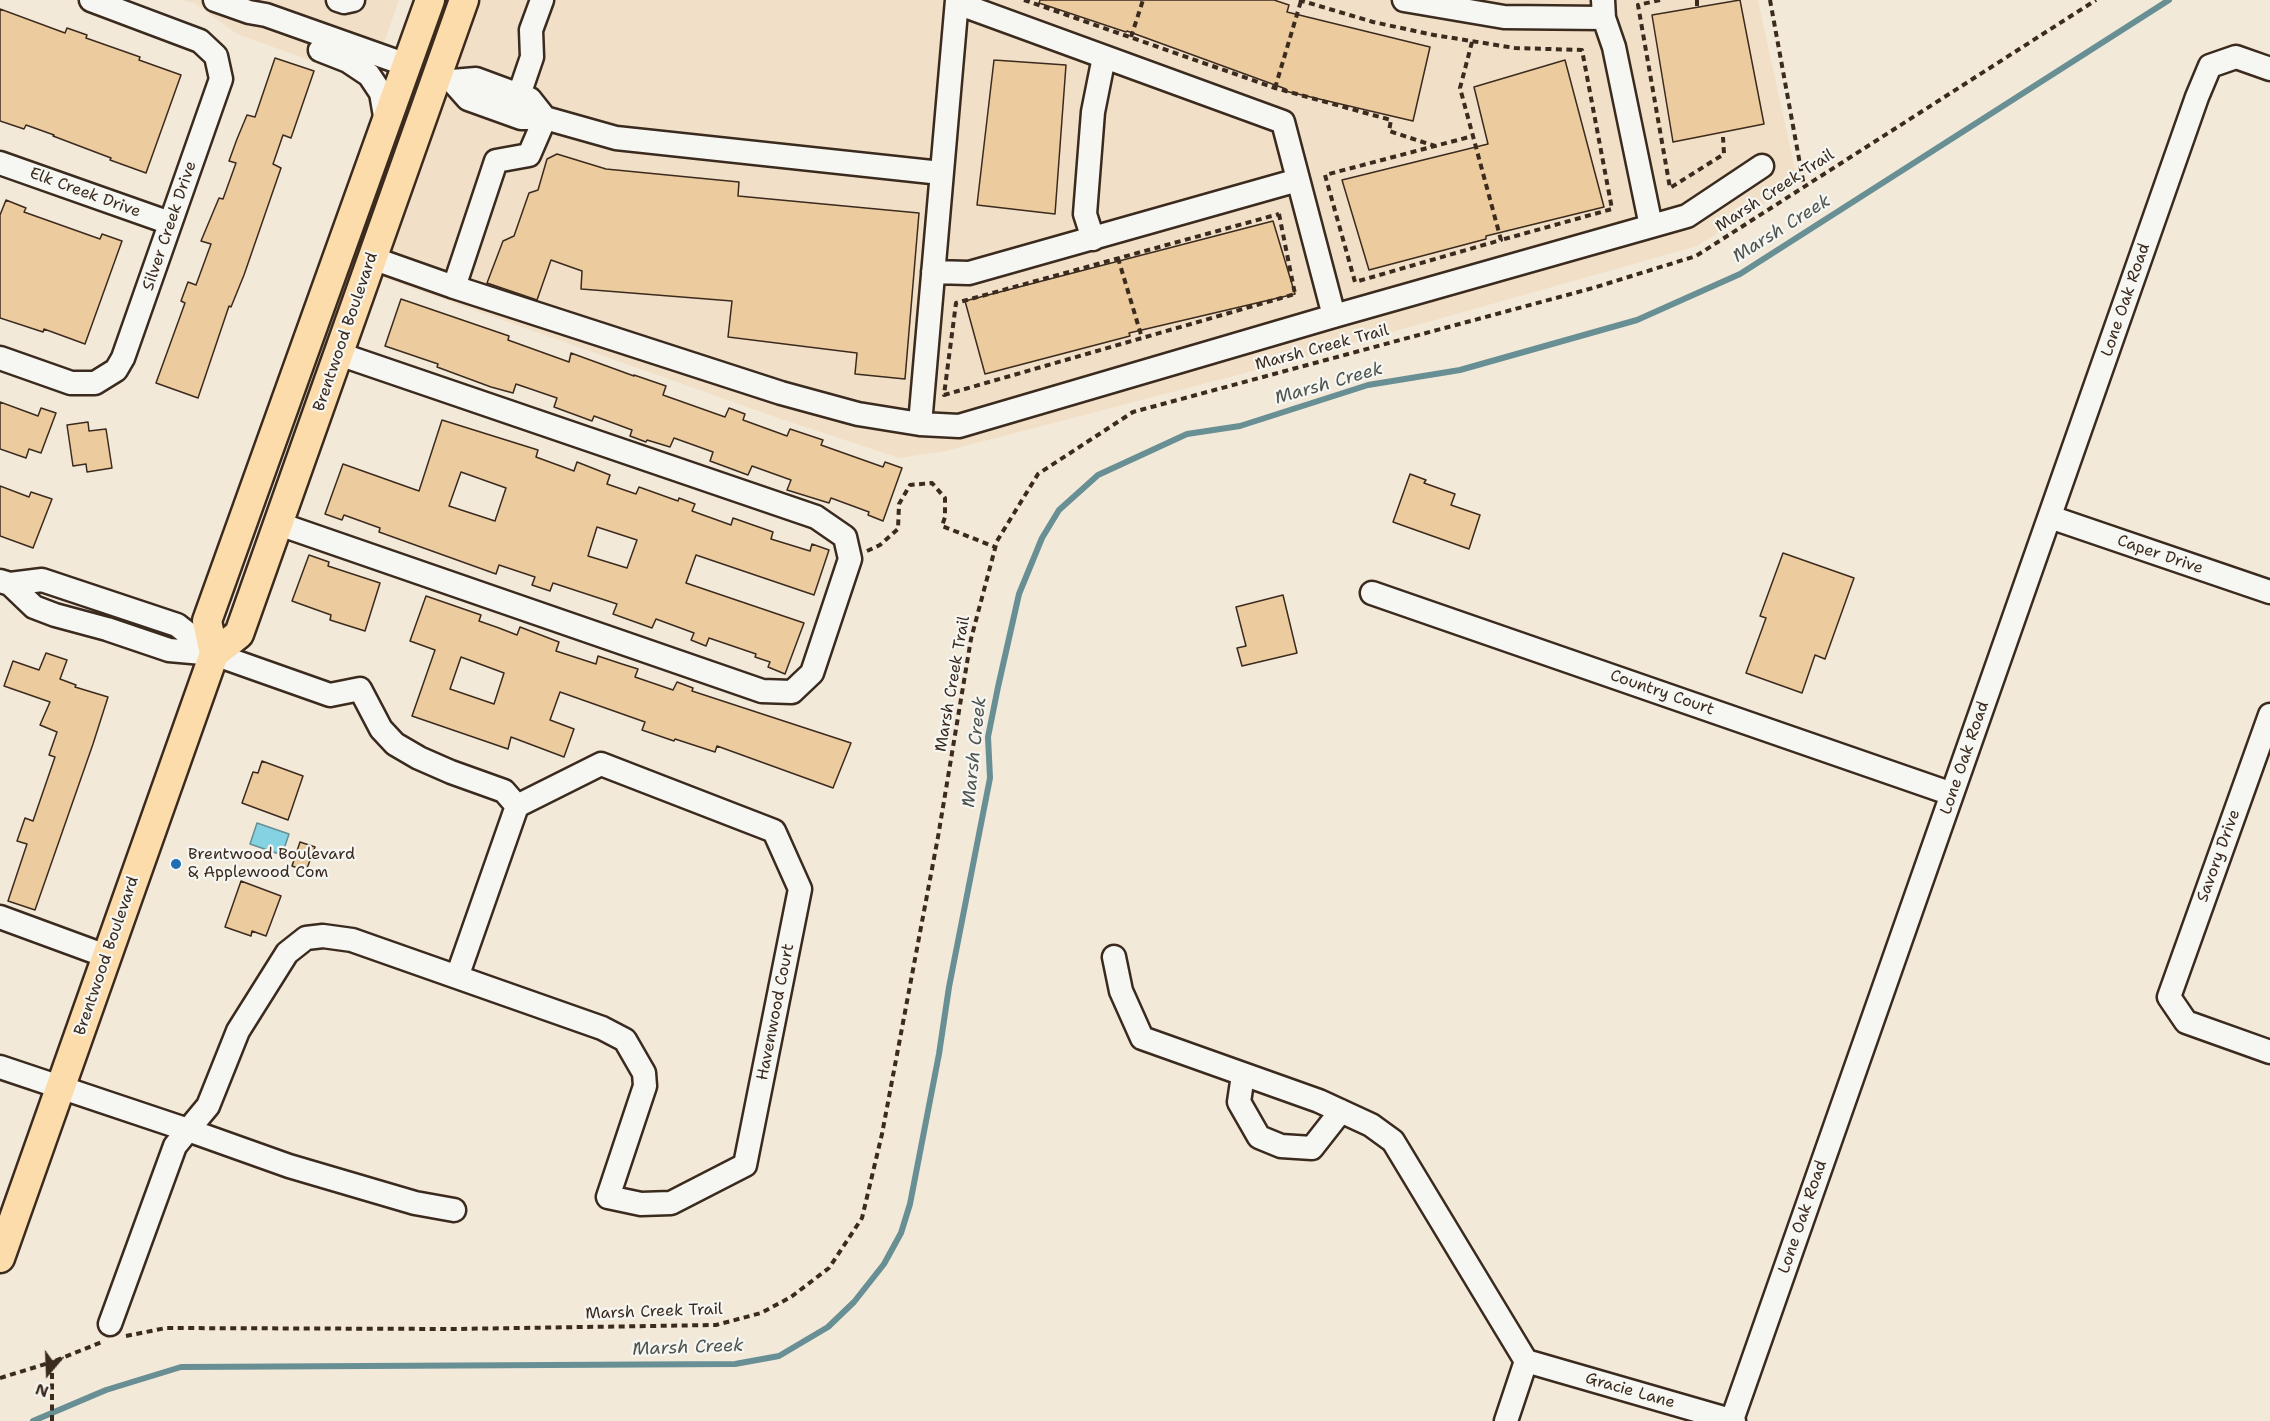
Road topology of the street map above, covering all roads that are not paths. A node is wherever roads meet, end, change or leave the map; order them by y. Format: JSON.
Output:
{"nodes":[{"id":1,"x":91,"y":0,"type":"edge"},
{"id":2,"x":215,"y":0,"type":"edge"},
{"id":3,"x":338,"y":0,"type":"edge"},
{"id":4,"x":353,"y":0,"type":"edge"},
{"id":5,"x":464,"y":0,"type":"edge"},
{"id":6,"x":542,"y":0,"type":"edge"},
{"id":7,"x":1404,"y":0,"type":"edge"},
{"id":8,"x":957,"y":2,"type":"edge"},
{"id":9,"x":428,"y":5,"type":"edge"},
{"id":10,"x":1603,"y":9,"type":"edge"},
{"id":11,"x":249,"y":12,"type":"junction"},
{"id":12,"x":1104,"y":57,"type":"junction"},
{"id":13,"x":407,"y":65,"type":"junction"},
{"id":14,"x":2270,"y":69,"type":"edge"},
{"id":15,"x":445,"y":78,"type":"junction"},
{"id":16,"x":519,"y":95,"type":"junction"},
{"id":17,"x":545,"y":118,"type":"junction"},
{"id":18,"x":386,"y":122,"type":"junction"},
{"id":19,"x":417,"y":129,"type":"junction"},
{"id":20,"x":0,"y":163,"type":"edge"},
{"id":21,"x":1762,"y":166,"type":"dead end"},
{"id":22,"x":941,"y":173,"type":"junction"},
{"id":23,"x":1298,"y":180,"type":"junction"},
{"id":24,"x":170,"y":223,"type":"junction"},
{"id":25,"x":1651,"y":226,"type":"junction"},
{"id":26,"x":1093,"y":239,"type":"junction"},
{"id":27,"x":372,"y":258,"type":"junction"},
{"id":28,"x":933,"y":272,"type":"junction"},
{"id":29,"x":454,"y":286,"type":"junction"},
{"id":30,"x":1334,"y":316,"type":"junction"},
{"id":31,"x":339,"y":354,"type":"junction"},
{"id":32,"x":0,"y":358,"type":"edge"},
{"id":33,"x":920,"y":424,"type":"junction"},
{"id":34,"x":2050,"y":517,"type":"junction"},
{"id":35,"x":279,"y":524,"type":"junction"},
{"id":36,"x":5,"y":582,"type":"edge"},
{"id":37,"x":1372,"y":592,"type":"dead end"},
{"id":38,"x":2270,"y":592,"type":"edge"},
{"id":39,"x":214,"y":654,"type":"junction"},
{"id":40,"x":2270,"y":715,"type":"edge"},
{"id":41,"x":1952,"y":794,"type":"junction"},
{"id":42,"x":517,"y":806,"type":"junction"},
{"id":43,"x":0,"y":917,"type":"edge"},
{"id":44,"x":106,"y":956,"type":"junction"},
{"id":45,"x":1114,"y":957,"type":"dead end"},
{"id":46,"x":457,"y":977,"type":"junction"},
{"id":47,"x":2270,"y":1052,"type":"edge"},
{"id":48,"x":0,"y":1067,"type":"edge"},
{"id":49,"x":1243,"y":1075,"type":"junction"},
{"id":50,"x":61,"y":1087,"type":"junction"},
{"id":51,"x":1341,"y":1111,"type":"junction"},
{"id":52,"x":188,"y":1130,"type":"junction"},
{"id":53,"x":454,"y":1210,"type":"dead end"},
{"id":54,"x":0,"y":1258,"type":"edge"},
{"id":55,"x":115,"y":1333,"type":"road end"},
{"id":56,"x":1526,"y":1361,"type":"junction"},
{"id":57,"x":1506,"y":1421,"type":"edge"},
{"id":58,"x":1733,"y":1421,"type":"edge"}],
"edges":[{"from":1,"to":24,"type":"street","name":"Silver Creek Drive"},
{"from":2,"to":11,"type":"street"},
{"from":3,"to":4,"type":"street"},
{"from":5,"to":15,"type":"main road","name":"Brentwood Boulevard"},
{"from":6,"to":16,"type":"street"},
{"from":7,"to":10,"type":"street"},
{"from":8,"to":12,"type":"street"},
{"from":8,"to":22,"type":"street"},
{"from":9,"to":13,"type":"main road","name":"Brentwood Boulevard"},
{"from":9,"to":15,"type":"main road"},
{"from":10,"to":25,"type":"street"},
{"from":11,"to":13,"type":"street"},
{"from":11,"to":18,"type":"street"},
{"from":12,"to":23,"type":"street"},
{"from":12,"to":26,"type":"street"},
{"from":13,"to":18,"type":"main road","name":"Brentwood Boulevard"},
{"from":13,"to":19,"type":"main road"},
{"from":14,"to":34,"type":"street","name":"Lone Oak Road"},
{"from":15,"to":16,"type":"street"},
{"from":15,"to":17,"type":"street"},
{"from":15,"to":19,"type":"main road","name":"Brentwood Boulevard"},
{"from":16,"to":17,"type":"street"},
{"from":17,"to":22,"type":"street"},
{"from":17,"to":29,"type":"street"},
{"from":18,"to":39,"type":"main road","name":"Brentwood Boulevard"},
{"from":19,"to":27,"type":"main road","name":"Brentwood Boulevard"},
{"from":20,"to":24,"type":"street","name":"Elk Creek Drive"},
{"from":21,"to":25,"type":"street"},
{"from":22,"to":28,"type":"street"},
{"from":23,"to":26,"type":"street"},
{"from":23,"to":30,"type":"street"},
{"from":24,"to":32,"type":"street","name":"Silver Creek Drive"},
{"from":25,"to":30,"type":"street"},
{"from":26,"to":28,"type":"street"},
{"from":27,"to":29,"type":"street"},
{"from":27,"to":31,"type":"main road","name":"Brentwood Boulevard"},
{"from":28,"to":33,"type":"street"},
{"from":29,"to":33,"type":"street"},
{"from":30,"to":33,"type":"street"},
{"from":31,"to":35,"type":"main road","name":"Brentwood Boulevard"},
{"from":31,"to":35,"type":"street"},
{"from":34,"to":38,"type":"street","name":"Caper Drive"},
{"from":34,"to":41,"type":"street","name":"Lone Oak Road"},
{"from":35,"to":39,"type":"main road","name":"Brentwood Boulevard"},
{"from":36,"to":39,"type":"street"},
{"from":37,"to":41,"type":"street","name":"Country Court"},
{"from":39,"to":42,"type":"street"},
{"from":39,"to":44,"type":"main road","name":"Brentwood Boulevard"},
{"from":40,"to":47,"type":"street","name":"Savory Drive"},
{"from":41,"to":58,"type":"street","name":"Lone Oak Road"},
{"from":42,"to":46,"type":"street"},
{"from":42,"to":46,"type":"street","name":"Havenwood Court"},
{"from":43,"to":44,"type":"street"},
{"from":44,"to":50,"type":"main road","name":"Brentwood Boulevard"},
{"from":45,"to":49,"type":"street"},
{"from":46,"to":52,"type":"street","name":"Havenwood Court"},
{"from":48,"to":50,"type":"street"},
{"from":49,"to":51,"type":"street"},
{"from":49,"to":51,"type":"street"},
{"from":50,"to":52,"type":"street"},
{"from":50,"to":54,"type":"main road","name":"Brentwood Boulevard"},
{"from":51,"to":56,"type":"street"},
{"from":52,"to":53,"type":"street"},
{"from":52,"to":55,"type":"street","name":"Havenwood Court"},
{"from":56,"to":57,"type":"street"},
{"from":56,"to":58,"type":"street","name":"Gracie Lane"}]}
